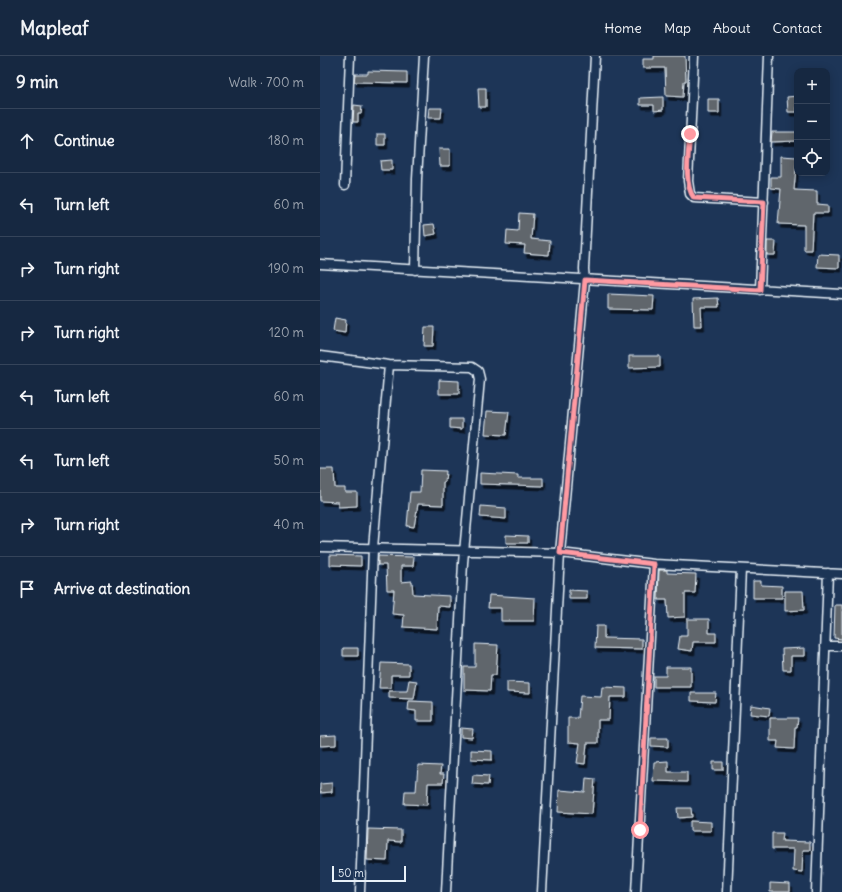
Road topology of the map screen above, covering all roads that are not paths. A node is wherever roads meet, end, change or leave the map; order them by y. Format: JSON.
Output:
{"nodes":[{"id":1,"x":350,"y":56,"type":"edge"},
{"id":2,"x":424,"y":56,"type":"edge"},
{"id":3,"x":595,"y":56,"type":"edge"},
{"id":4,"x":694,"y":56,"type":"edge"},
{"id":5,"x":769,"y":56,"type":"edge"},
{"id":6,"x":345,"y":185,"type":"dead end"},
{"id":7,"x":764,"y":202,"type":"junction"},
{"id":8,"x":320,"y":264,"type":"edge"},
{"id":9,"x":414,"y":270,"type":"junction"},
{"id":10,"x":585,"y":280,"type":"junction"},
{"id":11,"x":760,"y":290,"type":"junction"},
{"id":12,"x":842,"y":294,"type":"edge"},
{"id":13,"x":320,"y":356,"type":"edge"},
{"id":14,"x":389,"y":365,"type":"junction"},
{"id":15,"x":320,"y":547,"type":"edge"},
{"id":16,"x":373,"y":548,"type":"junction"},
{"id":17,"x":464,"y":551,"type":"junction"},
{"id":18,"x":560,"y":553,"type":"junction"},
{"id":19,"x":654,"y":564,"type":"junction"},
{"id":20,"x":741,"y":569,"type":"junction"},
{"id":21,"x":828,"y":573,"type":"junction"},
{"id":22,"x":842,"y":574,"type":"edge"},
{"id":23,"x":825,"y":646,"type":"junction"},
{"id":24,"x":842,"y":646,"type":"edge"},
{"id":25,"x":360,"y":892,"type":"edge"},
{"id":26,"x":446,"y":892,"type":"edge"},
{"id":27,"x":542,"y":892,"type":"edge"},
{"id":28,"x":636,"y":892,"type":"edge"},
{"id":29,"x":727,"y":892,"type":"edge"},
{"id":30,"x":816,"y":892,"type":"edge"}],
"edges":[{"from":1,"to":6,"type":"street"},
{"from":2,"to":9,"type":"street"},
{"from":3,"to":10,"type":"street"},
{"from":4,"to":7,"type":"street"},
{"from":5,"to":7,"type":"street"},
{"from":7,"to":11,"type":"street"},
{"from":8,"to":9,"type":"street"},
{"from":9,"to":10,"type":"street"},
{"from":10,"to":11,"type":"street"},
{"from":10,"to":18,"type":"street"},
{"from":11,"to":12,"type":"street"},
{"from":13,"to":14,"type":"street"},
{"from":14,"to":16,"type":"street"},
{"from":14,"to":17,"type":"street"},
{"from":15,"to":16,"type":"street"},
{"from":16,"to":17,"type":"street"},
{"from":16,"to":25,"type":"street"},
{"from":17,"to":18,"type":"street"},
{"from":17,"to":26,"type":"street"},
{"from":18,"to":19,"type":"street"},
{"from":18,"to":27,"type":"street"},
{"from":19,"to":20,"type":"street"},
{"from":19,"to":28,"type":"street"},
{"from":20,"to":21,"type":"street"},
{"from":20,"to":29,"type":"street"},
{"from":21,"to":22,"type":"street"},
{"from":21,"to":23,"type":"street"},
{"from":23,"to":24,"type":"street"},
{"from":23,"to":30,"type":"street"}]}
